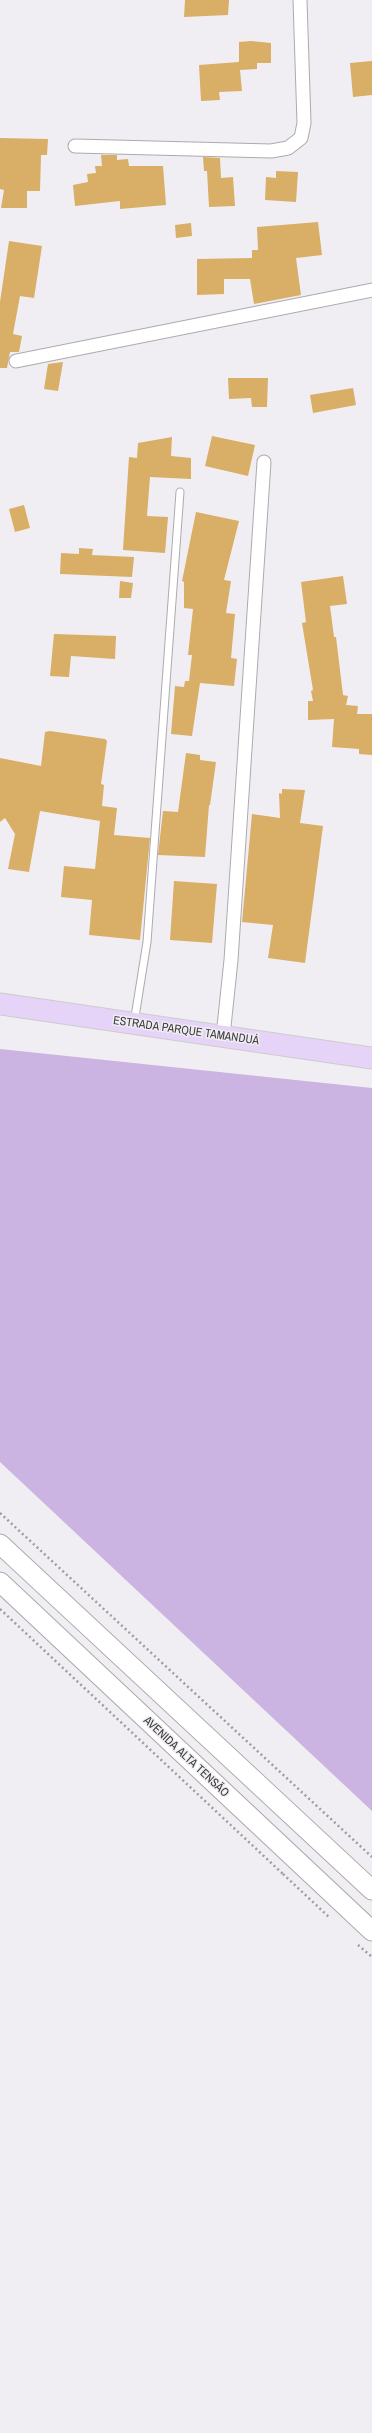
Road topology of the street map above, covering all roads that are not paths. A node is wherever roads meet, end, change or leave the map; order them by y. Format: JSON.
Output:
{"nodes":[{"id":1,"x":300,"y":0,"type":"edge"},
{"id":2,"x":75,"y":146,"type":"dead end"},
{"id":3,"x":372,"y":290,"type":"edge"},
{"id":4,"x":16,"y":361,"type":"dead end"},
{"id":5,"x":264,"y":462,"type":"dead end"},
{"id":6,"x":180,"y":492,"type":"dead end"},
{"id":7,"x":0,"y":1004,"type":"edge"},
{"id":8,"x":134,"y":1023,"type":"junction"},
{"id":9,"x":223,"y":1036,"type":"junction"},
{"id":10,"x":372,"y":1057,"type":"edge"},
{"id":11,"x":0,"y":1544,"type":"edge"},
{"id":12,"x":0,"y":1582,"type":"edge"},
{"id":13,"x":372,"y":1890,"type":"edge"},
{"id":14,"x":372,"y":1932,"type":"edge"}],
"edges":[{"from":1,"to":2,"type":"street"},
{"from":3,"to":4,"type":"street"},
{"from":5,"to":9,"type":"street"},
{"from":6,"to":8,"type":"lane"},
{"from":7,"to":8,"type":"main road","name":"ESTRADA PARQUE TAMANDUÁ"},
{"from":8,"to":9,"type":"main road","name":"ESTRADA PARQUE TAMANDUÁ"},
{"from":9,"to":10,"type":"main road","name":"ESTRADA PARQUE TAMANDUÁ"},
{"from":11,"to":13,"type":"street"},
{"from":12,"to":14,"type":"street","name":"AVENIDA ALTA TENSĀO"}]}
